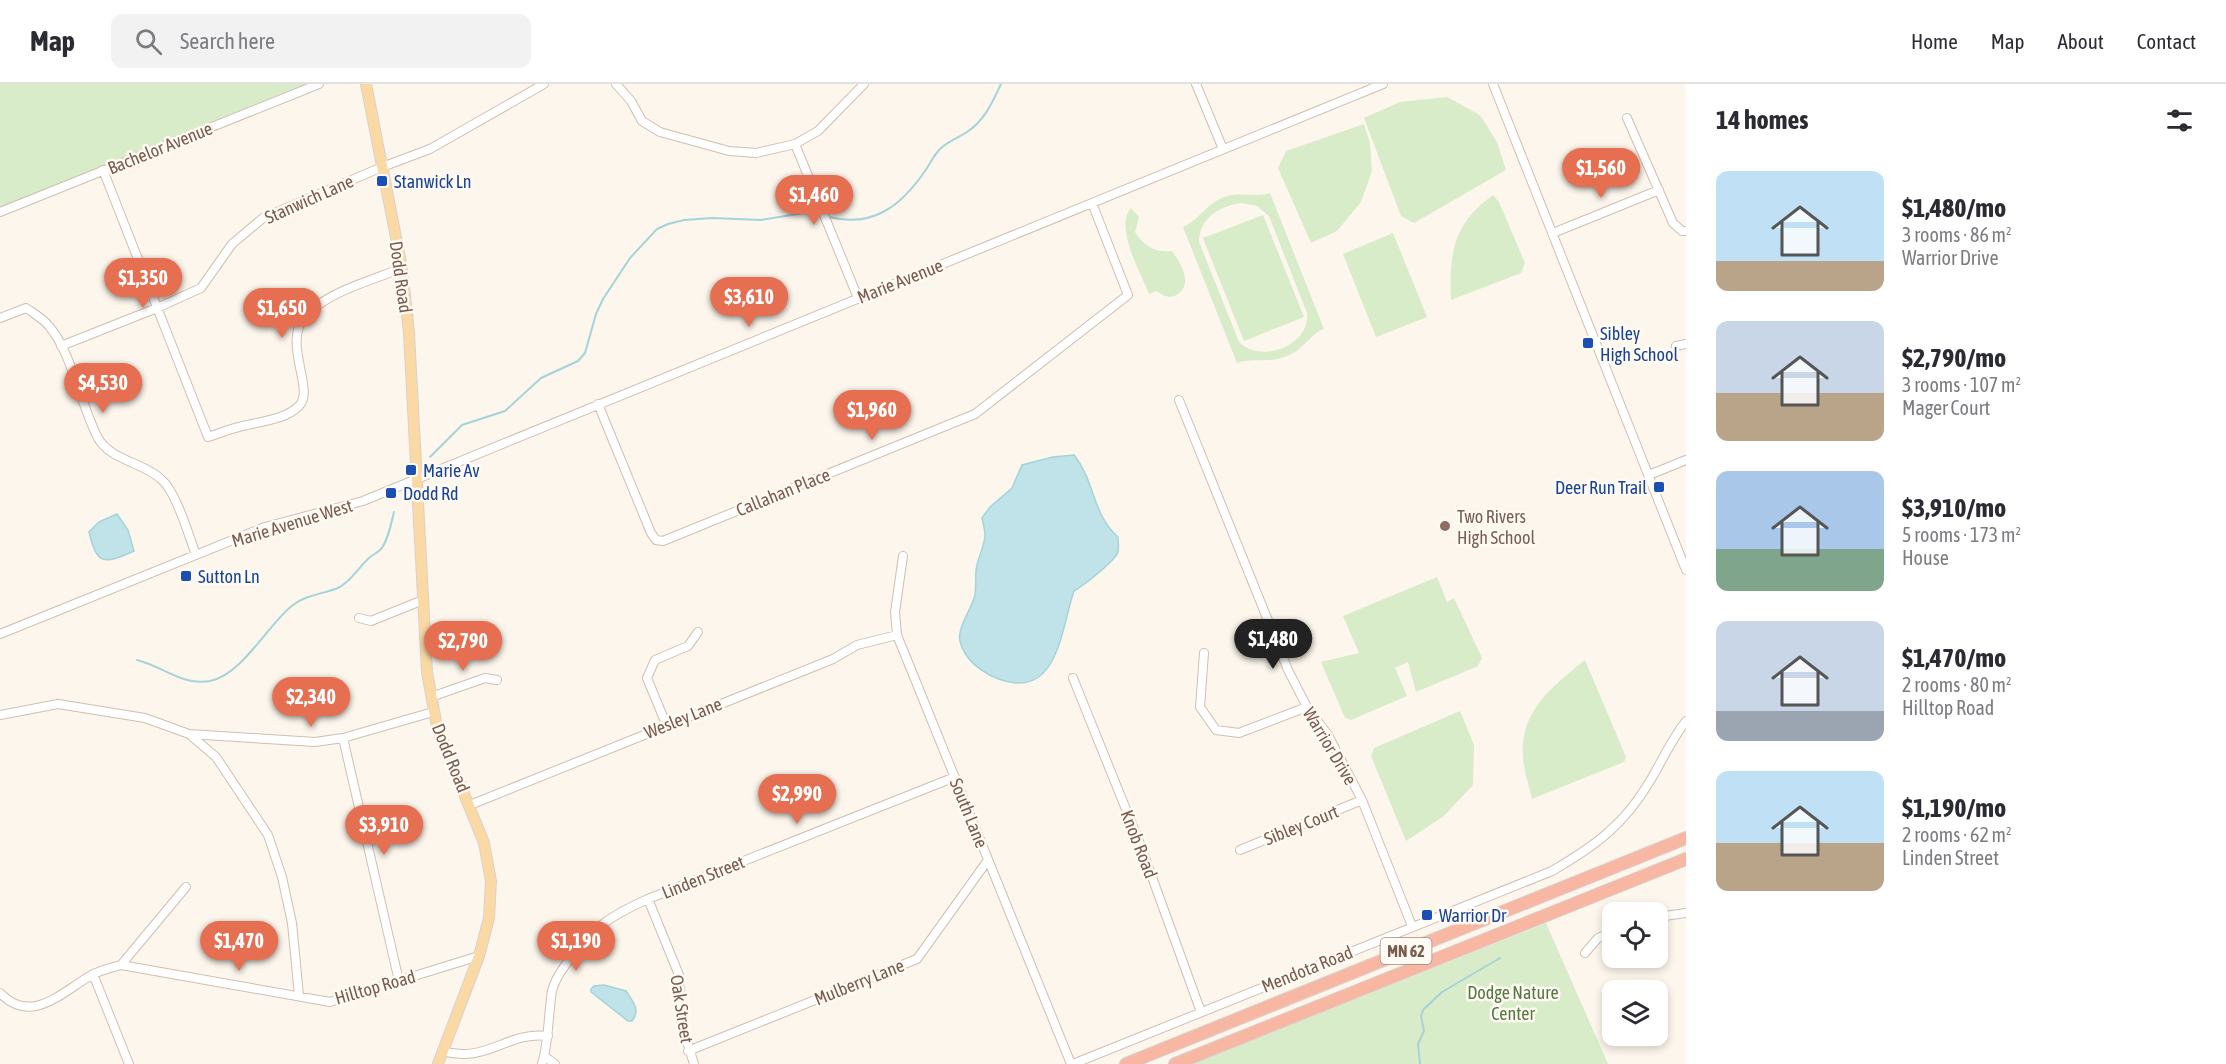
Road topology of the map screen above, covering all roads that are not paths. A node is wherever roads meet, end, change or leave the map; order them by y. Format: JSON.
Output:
{"nodes":[{"id":1,"x":320,"y":84,"type":"edge"},
{"id":2,"x":366,"y":84,"type":"edge"},
{"id":3,"x":544,"y":84,"type":"edge"},
{"id":4,"x":616,"y":84,"type":"edge"},
{"id":5,"x":864,"y":84,"type":"edge"},
{"id":6,"x":1196,"y":84,"type":"edge"},
{"id":7,"x":1383,"y":84,"type":"edge"},
{"id":8,"x":1493,"y":84,"type":"edge"},
{"id":9,"x":1628,"y":118,"type":"dead end"},
{"id":10,"x":795,"y":144,"type":"junction"},
{"id":11,"x":1223,"y":149,"type":"junction"},
{"id":12,"x":382,"y":167,"type":"junction"},
{"id":13,"x":103,"y":170,"type":"junction"},
{"id":14,"x":1659,"y":190,"type":"junction"},
{"id":15,"x":1092,"y":203,"type":"junction"},
{"id":16,"x":0,"y":212,"type":"edge"},
{"id":17,"x":1686,"y":231,"type":"edge"},
{"id":18,"x":1553,"y":232,"type":"junction"},
{"id":19,"x":402,"y":268,"type":"junction"},
{"id":20,"x":858,"y":298,"type":"junction"},
{"id":21,"x":157,"y":308,"type":"junction"},
{"id":22,"x":0,"y":318,"type":"edge"},
{"id":23,"x":1686,"y":344,"type":"edge"},
{"id":24,"x":61,"y":346,"type":"junction"},
{"id":25,"x":1676,"y":346,"type":"dead end"},
{"id":26,"x":1179,"y":400,"type":"dead end"},
{"id":27,"x":598,"y":404,"type":"junction"},
{"id":28,"x":1686,"y":460,"type":"edge"},
{"id":29,"x":1649,"y":475,"type":"junction"},
{"id":30,"x":417,"y":479,"type":"junction"},
{"id":31,"x":196,"y":555,"type":"junction"},
{"id":32,"x":903,"y":556,"type":"dead end"},
{"id":33,"x":1686,"y":570,"type":"edge"},
{"id":34,"x":423,"y":600,"type":"junction"},
{"id":35,"x":359,"y":618,"type":"dead end"},
{"id":36,"x":698,"y":632,"type":"dead end"},
{"id":37,"x":0,"y":634,"type":"edge"},
{"id":38,"x":897,"y":635,"type":"junction"},
{"id":39,"x":1204,"y":653,"type":"dead end"},
{"id":40,"x":1073,"y":678,"type":"dead end"},
{"id":41,"x":497,"y":680,"type":"dead end"},
{"id":42,"x":431,"y":697,"type":"junction"},
{"id":43,"x":1306,"y":707,"type":"junction"},
{"id":44,"x":433,"y":712,"type":"junction"},
{"id":45,"x":0,"y":715,"type":"edge"},
{"id":46,"x":1686,"y":722,"type":"edge"},
{"id":47,"x":666,"y":724,"type":"junction"},
{"id":48,"x":189,"y":734,"type":"junction"},
{"id":49,"x":343,"y":738,"type":"junction"},
{"id":50,"x":955,"y":777,"type":"junction"},
{"id":51,"x":1362,"y":800,"type":"junction"},
{"id":52,"x":470,"y":805,"type":"junction"},
{"id":53,"x":1686,"y":838,"type":"edge"},
{"id":54,"x":1240,"y":850,"type":"dead end"},
{"id":55,"x":1686,"y":859,"type":"edge"},
{"id":56,"x":988,"y":860,"type":"junction"},
{"id":57,"x":186,"y":887,"type":"dead end"},
{"id":58,"x":648,"y":899,"type":"junction"},
{"id":59,"x":1686,"y":913,"type":"edge"},
{"id":60,"x":1668,"y":916,"type":"edge"},
{"id":61,"x":1412,"y":926,"type":"junction"},
{"id":62,"x":1602,"y":936,"type":"edge"},
{"id":63,"x":1585,"y":953,"type":"dead end"},
{"id":64,"x":478,"y":956,"type":"junction"},
{"id":65,"x":121,"y":965,"type":"junction"},
{"id":66,"x":93,"y":974,"type":"junction"},
{"id":67,"x":399,"y":981,"type":"junction"},
{"id":68,"x":0,"y":993,"type":"edge"},
{"id":69,"x":299,"y":996,"type":"junction"},
{"id":70,"x":1201,"y":1012,"type":"junction"},
{"id":71,"x":548,"y":1035,"type":"junction"},
{"id":72,"x":442,"y":1051,"type":"junction"},
{"id":73,"x":688,"y":1051,"type":"junction"},
{"id":74,"x":543,"y":1060,"type":"edge"},
{"id":75,"x":129,"y":1064,"type":"edge"},
{"id":76,"x":438,"y":1064,"type":"edge"},
{"id":77,"x":555,"y":1064,"type":"edge"},
{"id":78,"x":694,"y":1064,"type":"edge"},
{"id":79,"x":1072,"y":1064,"type":"edge"},
{"id":80,"x":1126,"y":1064,"type":"edge"},
{"id":81,"x":1175,"y":1064,"type":"edge"}],
"edges":[{"from":1,"to":13,"type":"street","name":"Bachelor Avenue"},
{"from":2,"to":12,"type":"main road","name":"Dodd Road"},
{"from":3,"to":12,"type":"street","name":"Stanwich Lane"},
{"from":4,"to":10,"type":"street"},
{"from":5,"to":10,"type":"street"},
{"from":6,"to":11,"type":"street"},
{"from":7,"to":11,"type":"street","name":"Marie Avenue"},
{"from":8,"to":18,"type":"street"},
{"from":9,"to":14,"type":"street"},
{"from":10,"to":20,"type":"street"},
{"from":11,"to":15,"type":"street","name":"Marie Avenue"},
{"from":12,"to":19,"type":"main road","name":"Dodd Road"},
{"from":12,"to":21,"type":"street","name":"Stanwich Lane"},
{"from":13,"to":16,"type":"street","name":"Bachelor Avenue"},
{"from":13,"to":21,"type":"street"},
{"from":14,"to":17,"type":"street"},
{"from":14,"to":18,"type":"street"},
{"from":15,"to":20,"type":"street","name":"Marie Avenue"},
{"from":15,"to":27,"type":"street","name":"Callahan Place"},
{"from":18,"to":29,"type":"street"},
{"from":19,"to":21,"type":"street"},
{"from":19,"to":30,"type":"main road","name":"Dodd Road"},
{"from":20,"to":27,"type":"street","name":"Marie Avenue"},
{"from":21,"to":24,"type":"street","name":"Stanwich Lane"},
{"from":22,"to":24,"type":"street"},
{"from":23,"to":25,"type":"street"},
{"from":24,"to":31,"type":"street"},
{"from":26,"to":43,"type":"street","name":"Warrior Drive"},
{"from":27,"to":30,"type":"street","name":"Marie Avenue"},
{"from":28,"to":29,"type":"street"},
{"from":29,"to":33,"type":"street"},
{"from":30,"to":31,"type":"street","name":"Marie Avenue West"},
{"from":30,"to":34,"type":"main road","name":"Dodd Road"},
{"from":31,"to":37,"type":"street","name":"Marie Avenue West"},
{"from":32,"to":38,"type":"street","name":"South Lane"},
{"from":34,"to":35,"type":"street"},
{"from":34,"to":42,"type":"main road","name":"Dodd Road"},
{"from":36,"to":47,"type":"street"},
{"from":38,"to":47,"type":"street","name":"Wesley Lane"},
{"from":38,"to":50,"type":"street","name":"South Lane"},
{"from":39,"to":43,"type":"street"},
{"from":40,"to":70,"type":"street","name":"Knob Road"},
{"from":41,"to":42,"type":"street"},
{"from":42,"to":44,"type":"main road","name":"Dodd Road"},
{"from":43,"to":51,"type":"street","name":"Warrior Drive"},
{"from":44,"to":49,"type":"street"},
{"from":44,"to":52,"type":"main road","name":"Dodd Road"},
{"from":45,"to":48,"type":"street"},
{"from":46,"to":61,"type":"street","name":"Mendota Road"},
{"from":47,"to":52,"type":"street","name":"Wesley Lane"},
{"from":48,"to":49,"type":"street"},
{"from":48,"to":69,"type":"street"},
{"from":49,"to":67,"type":"street"},
{"from":50,"to":56,"type":"street","name":"South Lane"},
{"from":50,"to":58,"type":"street","name":"Linden Street"},
{"from":51,"to":54,"type":"street","name":"Sibley Court"},
{"from":51,"to":61,"type":"street","name":"Warrior Drive"},
{"from":52,"to":64,"type":"main road","name":"Dodd Road"},
{"from":53,"to":80,"type":"highway","number":"MN 62"},
{"from":55,"to":81,"type":"highway","number":"MN 62"},
{"from":56,"to":73,"type":"street","name":"Mulberry Lane"},
{"from":56,"to":79,"type":"street","name":"South Lane"},
{"from":57,"to":65,"type":"street"},
{"from":58,"to":71,"type":"street","name":"Linden Street"},
{"from":58,"to":73,"type":"street","name":"Oak Street"},
{"from":59,"to":60,"type":"street"},
{"from":61,"to":70,"type":"street","name":"Mendota Road"},
{"from":62,"to":63,"type":"street"},
{"from":64,"to":67,"type":"street","name":"Hilltop Road"},
{"from":64,"to":72,"type":"main road","name":"Dodd Road"},
{"from":65,"to":66,"type":"street","name":"Hilltop Road"},
{"from":65,"to":69,"type":"street","name":"Hilltop Road"},
{"from":66,"to":68,"type":"street","name":"Hilltop Road"},
{"from":66,"to":75,"type":"street"},
{"from":67,"to":69,"type":"street","name":"Hilltop Road"},
{"from":70,"to":79,"type":"street","name":"Mendota Road"},
{"from":71,"to":72,"type":"street"},
{"from":71,"to":74,"type":"street","name":"Linden Street"},
{"from":72,"to":76,"type":"main road","name":"Dodd Road"},
{"from":73,"to":78,"type":"street","name":"Oak Street"},
{"from":74,"to":77,"type":"street"}]}
